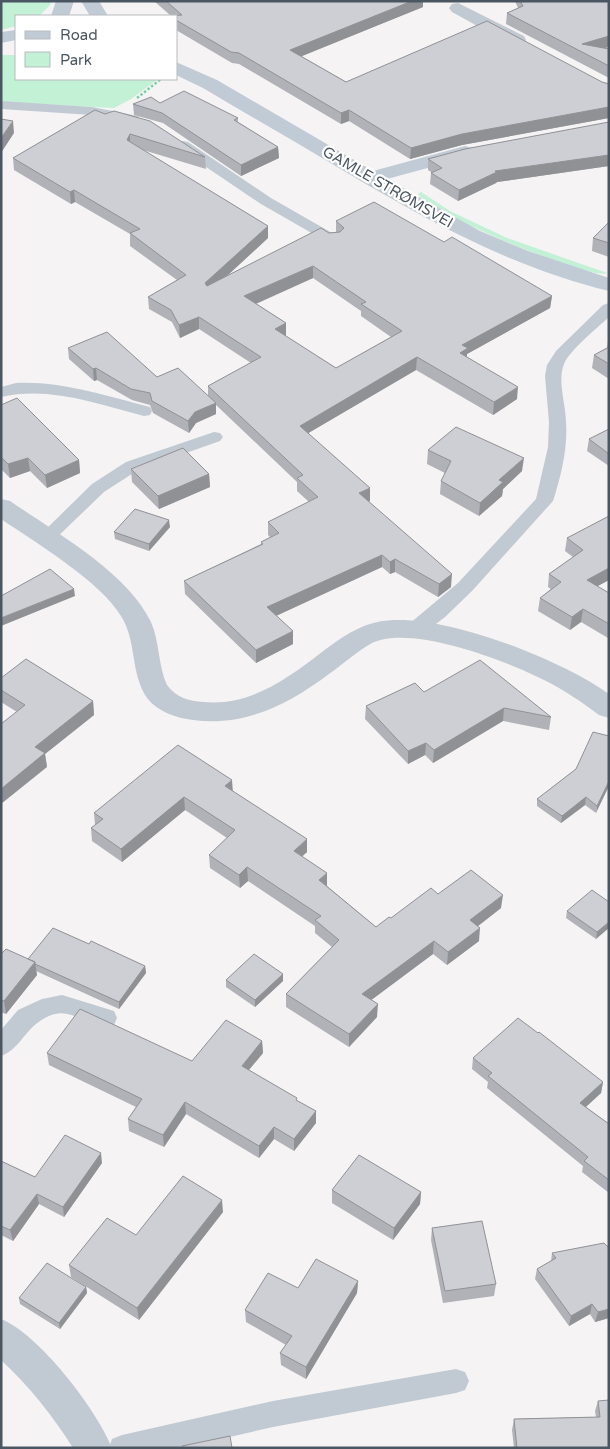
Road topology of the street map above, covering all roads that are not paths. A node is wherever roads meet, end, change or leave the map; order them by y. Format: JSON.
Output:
{"nodes":[{"id":1,"x":65,"y":1,"type":"edge"},
{"id":2,"x":90,"y":1,"type":"edge"},
{"id":3,"x":458,"y":8,"type":"dead end"},
{"id":4,"x":60,"y":15,"type":"edge"},
{"id":5,"x":98,"y":15,"type":"edge"},
{"id":6,"x":15,"y":35,"type":"edge"},
{"id":7,"x":1,"y":38,"type":"edge"},
{"id":8,"x":15,"y":49,"type":"edge"},
{"id":9,"x":1,"y":50,"type":"edge"},
{"id":10,"x":536,"y":50,"type":"edge"},
{"id":11,"x":178,"y":69,"type":"edge"},
{"id":12,"x":1,"y":105,"type":"edge"},
{"id":13,"x":150,"y":125,"type":"edge"},
{"id":14,"x":172,"y":138,"type":"edge"},
{"id":15,"x":485,"y":148,"type":"edge"},
{"id":16,"x":370,"y":178,"type":"junction"},
{"id":17,"x":334,"y":240,"type":"edge"},
{"id":18,"x":609,"y":285,"type":"edge"},
{"id":19,"x":609,"y":308,"type":"edge"},
{"id":20,"x":1,"y":392,"type":"edge"},
{"id":21,"x":144,"y":411,"type":"dead end"},
{"id":22,"x":214,"y":437,"type":"dead end"},
{"id":23,"x":1,"y":507,"type":"edge"},
{"id":24,"x":46,"y":538,"type":"junction"},
{"id":25,"x":416,"y":629,"type":"junction"},
{"id":26,"x":609,"y":708,"type":"edge"},
{"id":27,"x":106,"y":1018,"type":"dead end"},
{"id":28,"x":1,"y":1046,"type":"edge"},
{"id":29,"x":1,"y":1336,"type":"edge"},
{"id":30,"x":456,"y":1381,"type":"dead end"},
{"id":31,"x":94,"y":1448,"type":"edge"},
{"id":32,"x":122,"y":1448,"type":"edge"}],
"edges":[{"from":1,"to":4,"type":"main road"},
{"from":2,"to":5,"type":"main road"},
{"from":3,"to":10,"type":"street"},
{"from":6,"to":7,"type":"main road"},
{"from":8,"to":9,"type":"main road"},
{"from":11,"to":16,"type":"main road","name":"GAMLE STRØMSVEI"},
{"from":12,"to":13,"type":"lane"},
{"from":14,"to":17,"type":"lane"},
{"from":15,"to":16,"type":"main road"},
{"from":16,"to":18,"type":"main road","name":"GAMLE STRØMSVEI"},
{"from":19,"to":25,"type":"lane"},
{"from":20,"to":21,"type":"lane"},
{"from":22,"to":24,"type":"lane"},
{"from":23,"to":24,"type":"street"},
{"from":24,"to":25,"type":"street"},
{"from":25,"to":26,"type":"street"},
{"from":27,"to":28,"type":"lane"},
{"from":29,"to":31,"type":"street"},
{"from":30,"to":32,"type":"lane"}]}
